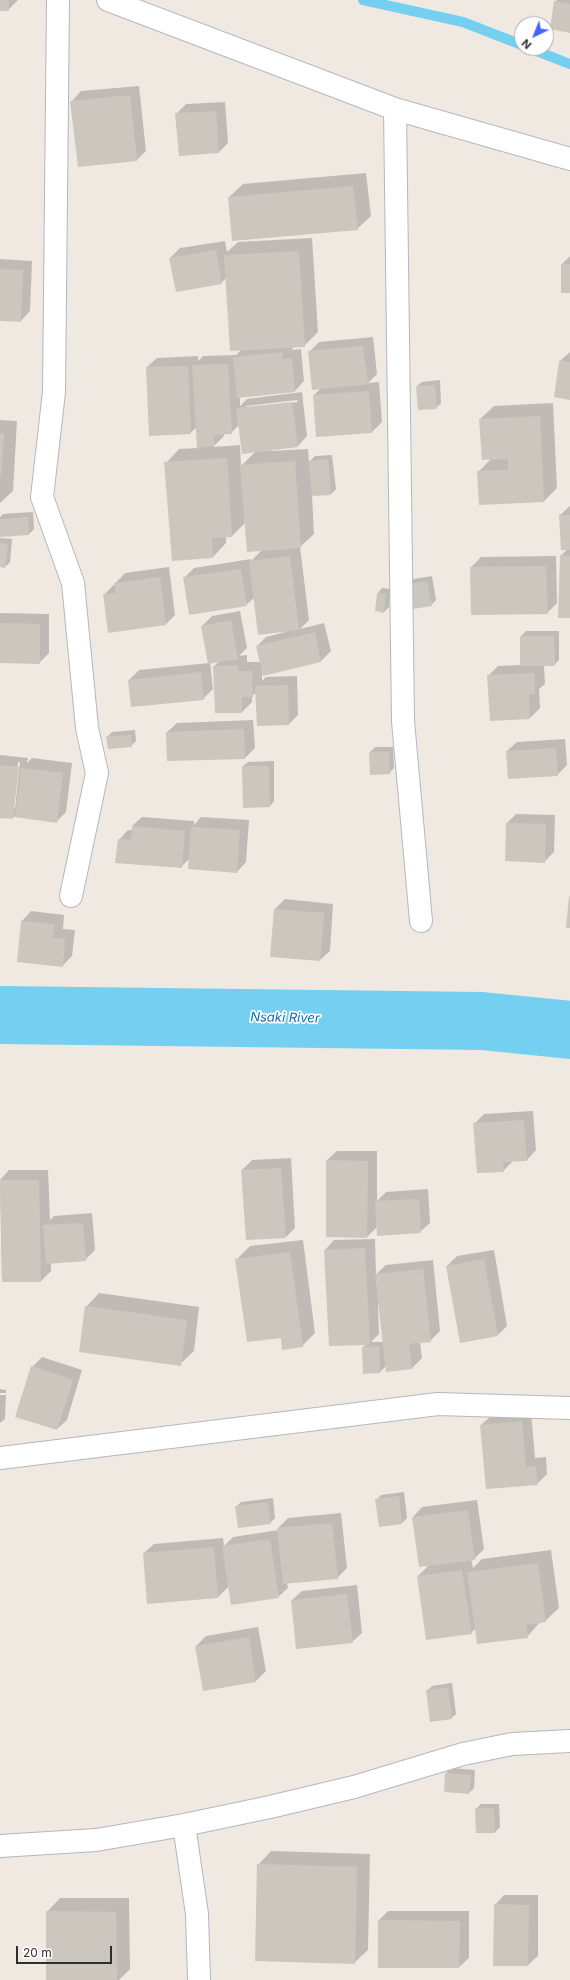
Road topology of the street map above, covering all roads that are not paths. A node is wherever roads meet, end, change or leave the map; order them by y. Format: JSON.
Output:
{"nodes":[{"id":1,"x":58,"y":0,"type":"edge"},
{"id":2,"x":108,"y":0,"type":"edge"},
{"id":3,"x":395,"y":109,"type":"junction"},
{"id":4,"x":570,"y":159,"type":"edge"},
{"id":5,"x":71,"y":896,"type":"dead end"},
{"id":6,"x":421,"y":921,"type":"dead end"},
{"id":7,"x":570,"y":1408,"type":"edge"},
{"id":8,"x":0,"y":1458,"type":"edge"},
{"id":9,"x":570,"y":1741,"type":"edge"},
{"id":10,"x":184,"y":1825,"type":"junction"},
{"id":11,"x":0,"y":1846,"type":"edge"},
{"id":12,"x":199,"y":1980,"type":"edge"}],
"edges":[{"from":1,"to":5,"type":"street"},
{"from":2,"to":3,"type":"street"},
{"from":3,"to":4,"type":"street"},
{"from":3,"to":6,"type":"street"},
{"from":7,"to":8,"type":"street"},
{"from":9,"to":10,"type":"street"},
{"from":10,"to":11,"type":"street"},
{"from":10,"to":12,"type":"street"}]}
